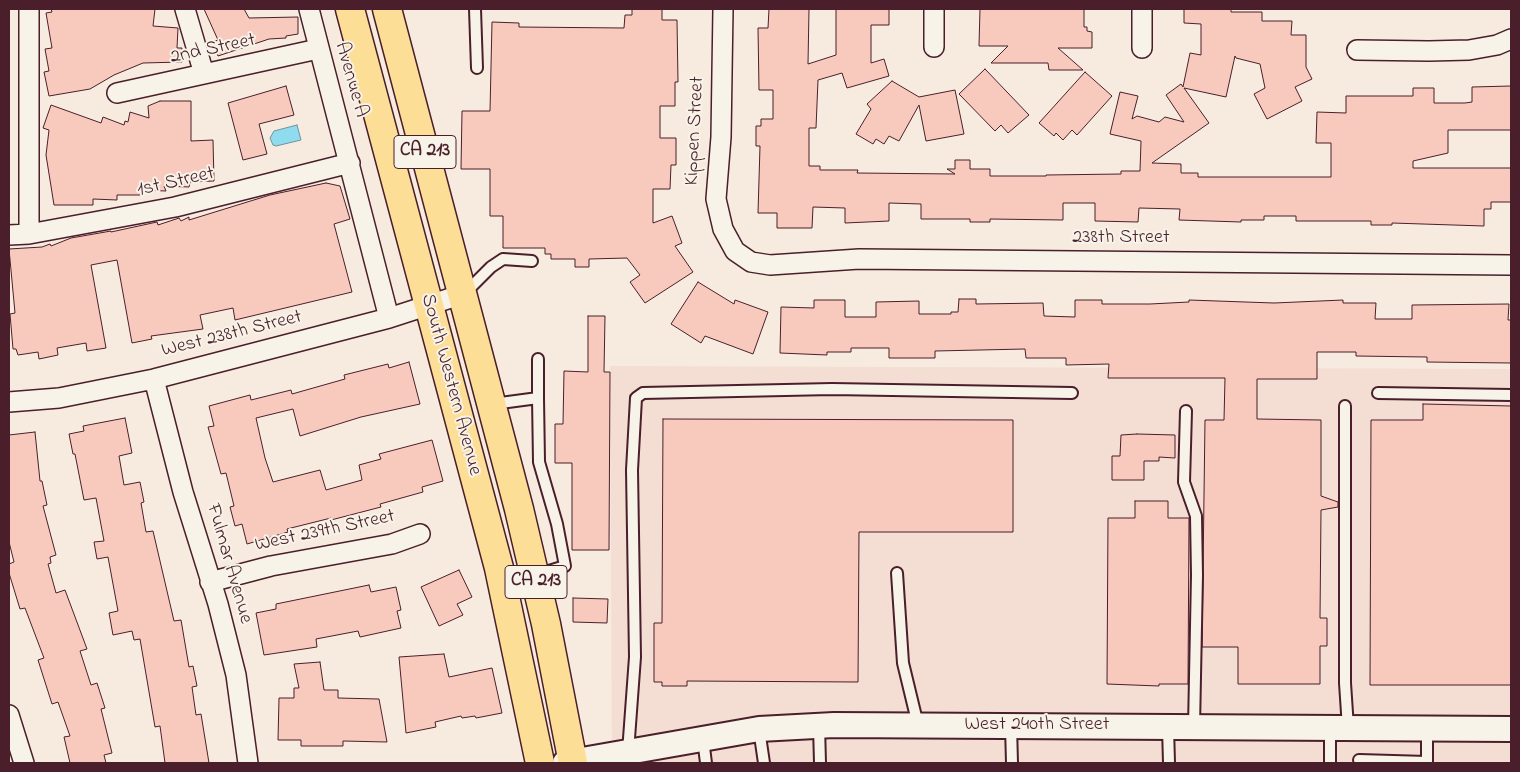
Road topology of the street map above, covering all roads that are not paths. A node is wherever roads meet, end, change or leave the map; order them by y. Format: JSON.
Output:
{"nodes":[{"id":1,"x":29,"y":9,"type":"edge"},
{"id":2,"x":185,"y":9,"type":"edge"},
{"id":3,"x":309,"y":9,"type":"edge"},
{"id":4,"x":350,"y":9,"type":"edge"},
{"id":5,"x":387,"y":9,"type":"edge"},
{"id":6,"x":475,"y":9,"type":"edge"},
{"id":7,"x":722,"y":9,"type":"edge"},
{"id":8,"x":934,"y":9,"type":"edge"},
{"id":9,"x":1142,"y":9,"type":"edge"},
{"id":10,"x":1511,"y":39,"type":"edge"},
{"id":11,"x":934,"y":47,"type":"dead end"},
{"id":12,"x":1142,"y":48,"type":"dead end"},
{"id":13,"x":318,"y":49,"type":"junction"},
{"id":14,"x":1357,"y":50,"type":"dead end"},
{"id":15,"x":477,"y":68,"type":"dead end"},
{"id":16,"x":204,"y":74,"type":"junction"},
{"id":17,"x":117,"y":93,"type":"dead end"},
{"id":18,"x":350,"y":163,"type":"junction"},
{"id":19,"x":29,"y":234,"type":"junction"},
{"id":20,"x":9,"y":235,"type":"edge"},
{"id":21,"x":735,"y":251,"type":"joint"},
{"id":22,"x":532,"y":261,"type":"dead end"},
{"id":23,"x":1511,"y":265,"type":"edge"},
{"id":24,"x":463,"y":294,"type":"junction"},
{"id":25,"x":429,"y":306,"type":"junction"},
{"id":26,"x":389,"y":318,"type":"junction"},
{"id":27,"x":538,"y":359,"type":"dead end"},
{"id":28,"x":154,"y":379,"type":"junction"},
{"id":29,"x":1072,"y":393,"type":"dead end"},
{"id":30,"x":1378,"y":393,"type":"dead end"},
{"id":31,"x":1511,"y":395,"type":"edge"},
{"id":32,"x":538,"y":398,"type":"junction"},
{"id":33,"x":9,"y":402,"type":"edge"},
{"id":34,"x":491,"y":404,"type":"junction"},
{"id":35,"x":1345,"y":406,"type":"dead end"},
{"id":36,"x":1186,"y":411,"type":"dead end"},
{"id":37,"x":420,"y":534,"type":"dead end"},
{"id":38,"x":898,"y":573,"type":"dead end"},
{"id":39,"x":535,"y":576,"type":"junction"},
{"id":40,"x":210,"y":582,"type":"junction"},
{"id":41,"x":9,"y":715,"type":"edge"},
{"id":42,"x":918,"y":725,"type":"junction"},
{"id":43,"x":819,"y":726,"type":"junction"},
{"id":44,"x":1011,"y":726,"type":"junction"},
{"id":45,"x":1168,"y":727,"type":"junction"},
{"id":46,"x":1194,"y":727,"type":"junction"},
{"id":47,"x":1339,"y":728,"type":"junction"},
{"id":48,"x":1427,"y":728,"type":"junction"},
{"id":49,"x":759,"y":729,"type":"junction"},
{"id":50,"x":1511,"y":729,"type":"edge"},
{"id":51,"x":704,"y":739,"type":"junction"},
{"id":52,"x":628,"y":752,"type":"junction"},
{"id":53,"x":1359,"y":760,"type":"dead end"},
{"id":54,"x":24,"y":763,"type":"edge"},
{"id":55,"x":248,"y":763,"type":"edge"},
{"id":56,"x":540,"y":763,"type":"edge"},
{"id":57,"x":570,"y":763,"type":"edge"},
{"id":58,"x":706,"y":763,"type":"edge"},
{"id":59,"x":764,"y":763,"type":"edge"},
{"id":60,"x":820,"y":763,"type":"edge"},
{"id":61,"x":1012,"y":763,"type":"edge"},
{"id":62,"x":1169,"y":763,"type":"edge"},
{"id":63,"x":1330,"y":763,"type":"edge"},
{"id":64,"x":1427,"y":763,"type":"edge"}],
"edges":[{"from":1,"to":19,"type":"street"},
{"from":2,"to":16,"type":"street"},
{"from":3,"to":13,"type":"street","name":"Avenue A"},
{"from":4,"to":25,"type":"main road","name":"South Western Avenue","number":"CA 213"},
{"from":5,"to":24,"type":"main road","name":"South Western Avenue","number":"CA 213"},
{"from":6,"to":15,"type":"lane"},
{"from":7,"to":21,"type":"street","name":"Kippen Street"},
{"from":8,"to":11,"type":"street"},
{"from":9,"to":12,"type":"street"},
{"from":10,"to":14,"type":"street"},
{"from":13,"to":16,"type":"street","name":"2nd Street"},
{"from":13,"to":18,"type":"street","name":"Avenue A"},
{"from":16,"to":17,"type":"street","name":"2nd Street"},
{"from":18,"to":19,"type":"street","name":"1st Street"},
{"from":18,"to":26,"type":"street","name":"Avenue A"},
{"from":19,"to":20,"type":"street","name":"1st Street"},
{"from":21,"to":23,"type":"street","name":"238th Street"},
{"from":22,"to":24,"type":"lane"},
{"from":24,"to":25,"type":"street","name":"West 238th Street"},
{"from":24,"to":34,"type":"main road","name":"South Western Avenue","number":"CA 213"},
{"from":25,"to":26,"type":"street","name":"West 238th Street"},
{"from":25,"to":56,"type":"main road","name":"South Western Avenue","number":"CA 213"},
{"from":26,"to":28,"type":"street","name":"West 238th Street"},
{"from":27,"to":32,"type":"lane"},
{"from":28,"to":33,"type":"street","name":"West 238th Street"},
{"from":28,"to":40,"type":"street","name":"Fulmar Avenue"},
{"from":29,"to":52,"type":"lane"},
{"from":30,"to":31,"type":"lane"},
{"from":32,"to":34,"type":"lane"},
{"from":32,"to":39,"type":"lane"},
{"from":34,"to":39,"type":"main road","name":"South Western Avenue","number":"CA 213"},
{"from":35,"to":47,"type":"lane"},
{"from":36,"to":46,"type":"lane"},
{"from":37,"to":40,"type":"street","name":"West 239th Street"},
{"from":38,"to":42,"type":"lane"},
{"from":39,"to":57,"type":"main road","name":"South Western Avenue","number":"CA 213"},
{"from":40,"to":55,"type":"street","name":"Fulmar Avenue"},
{"from":41,"to":54,"type":"street"},
{"from":42,"to":43,"type":"street","name":"West 240th Street"},
{"from":42,"to":44,"type":"street","name":"West 240th Street"},
{"from":43,"to":49,"type":"street","name":"West 240th Street"},
{"from":43,"to":60,"type":"lane"},
{"from":44,"to":45,"type":"street","name":"West 240th Street"},
{"from":44,"to":61,"type":"lane"},
{"from":45,"to":46,"type":"street","name":"West 240th Street"},
{"from":45,"to":62,"type":"lane"},
{"from":46,"to":47,"type":"street","name":"West 240th Street"},
{"from":47,"to":48,"type":"street","name":"West 240th Street"},
{"from":47,"to":63,"type":"lane"},
{"from":48,"to":50,"type":"street","name":"West 240th Street"},
{"from":48,"to":64,"type":"lane"},
{"from":49,"to":51,"type":"street","name":"West 240th Street"},
{"from":49,"to":59,"type":"lane"},
{"from":51,"to":52,"type":"street","name":"West 240th Street"},
{"from":51,"to":58,"type":"lane"},
{"from":52,"to":57,"type":"street","name":"West 240th Street"},
{"from":53,"to":64,"type":"lane"}]}
